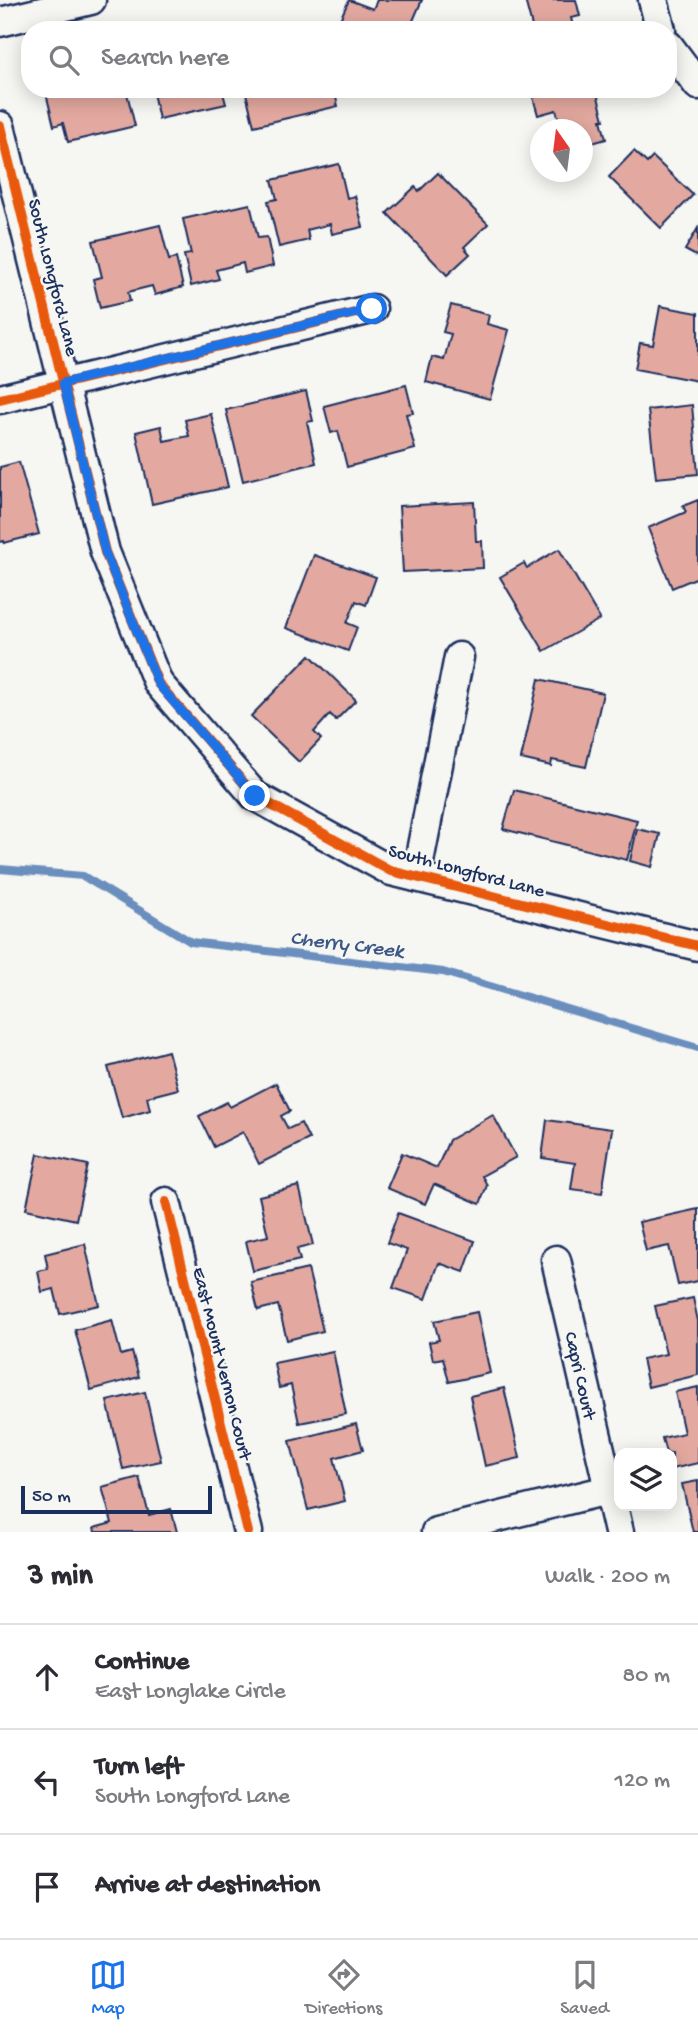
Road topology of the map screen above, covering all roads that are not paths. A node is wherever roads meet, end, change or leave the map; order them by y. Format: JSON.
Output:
{"nodes":[{"id":1,"x":91,"y":0,"type":"edge"},
{"id":2,"x":653,"y":0,"type":"edge"},
{"id":3,"x":659,"y":21,"type":"edge"},
{"id":4,"x":0,"y":22,"type":"edge"},
{"id":5,"x":677,"y":57,"type":"edge"},
{"id":6,"x":698,"y":85,"type":"edge"},
{"id":7,"x":0,"y":126,"type":"edge"},
{"id":8,"x":372,"y":309,"type":"dead end"},
{"id":9,"x":63,"y":383,"type":"junction"},
{"id":10,"x":0,"y":399,"type":"edge"},
{"id":11,"x":459,"y":657,"type":"dead end"},
{"id":12,"x":415,"y":877,"type":"junction"},
{"id":13,"x":698,"y":946,"type":"edge"},
{"id":14,"x":166,"y":1202,"type":"dead end"},
{"id":15,"x":556,"y":1260,"type":"dead end"},
{"id":16,"x":608,"y":1490,"type":"junction"},
{"id":17,"x":248,"y":1532,"type":"edge"},
{"id":18,"x":436,"y":1532,"type":"edge"},
{"id":19,"x":619,"y":1532,"type":"edge"}],
"edges":[{"from":1,"to":4,"type":"street"},
{"from":2,"to":3,"type":"street"},
{"from":5,"to":6,"type":"street"},
{"from":7,"to":9,"type":"street","name":"South Longford Lane"},
{"from":8,"to":9,"type":"street"},
{"from":9,"to":10,"type":"street"},
{"from":9,"to":12,"type":"street","name":"South Longford Lane"},
{"from":11,"to":12,"type":"street"},
{"from":12,"to":13,"type":"street","name":"South Longford Lane"},
{"from":14,"to":17,"type":"street","name":"East Mount Vernon Court"},
{"from":15,"to":16,"type":"street","name":"Capri Court"},
{"from":16,"to":18,"type":"street"},
{"from":16,"to":19,"type":"street","name":"Capri Court"}]}
